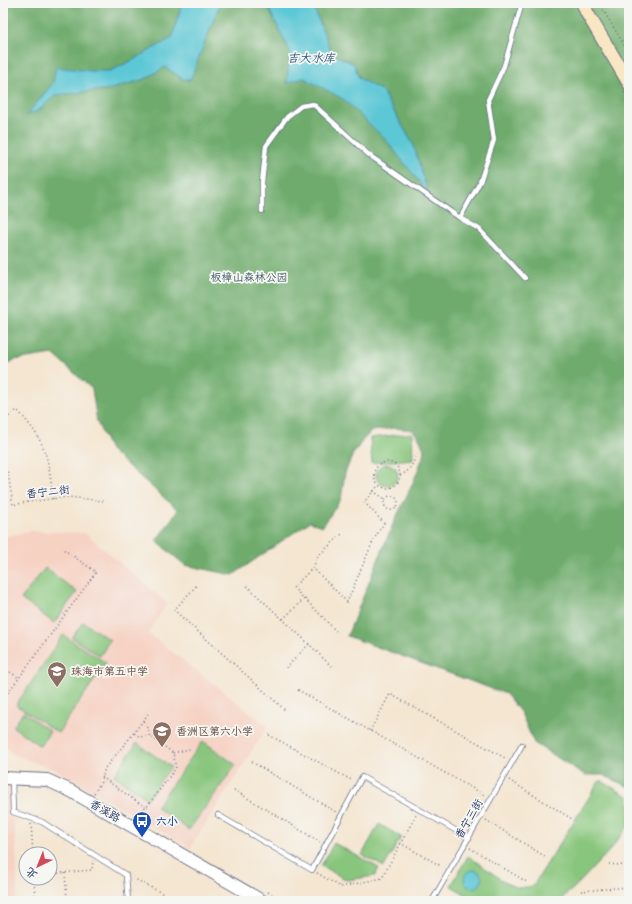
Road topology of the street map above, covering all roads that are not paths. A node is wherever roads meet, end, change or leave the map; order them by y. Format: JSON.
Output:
{"nodes":[{"id":1,"x":522,"y":3,"type":"edge"},
{"id":2,"x":583,"y":3,"type":"edge"},
{"id":3,"x":590,"y":3,"type":"edge"},
{"id":4,"x":629,"y":68,"type":"edge"},
{"id":5,"x":629,"y":83,"type":"edge"},
{"id":6,"x":262,"y":210,"type":"dead end"},
{"id":7,"x":460,"y":218,"type":"junction"},
{"id":8,"x":525,"y":278,"type":"dead end"},
{"id":9,"x":522,"y":745,"type":"dead end"},
{"id":10,"x":7,"y":778,"type":"edge"},
{"id":11,"x":218,"y":815,"type":"dead end"},
{"id":12,"x":469,"y":838,"type":"junction"},
{"id":13,"x":128,"y":901,"type":"edge"},
{"id":14,"x":262,"y":901,"type":"edge"},
{"id":15,"x":432,"y":901,"type":"edge"}],
"edges":[{"from":1,"to":7,"type":"lane"},
{"from":2,"to":5,"type":"main road"},
{"from":3,"to":4,"type":"main road"},
{"from":6,"to":7,"type":"lane"},
{"from":7,"to":8,"type":"lane"},
{"from":9,"to":12,"type":"lane","name":"香宁三街"},
{"from":10,"to":13,"type":"lane"},
{"from":10,"to":14,"type":"street","name":"香溪路"},
{"from":11,"to":12,"type":"lane"},
{"from":12,"to":15,"type":"lane","name":"香宁三街"}]}
